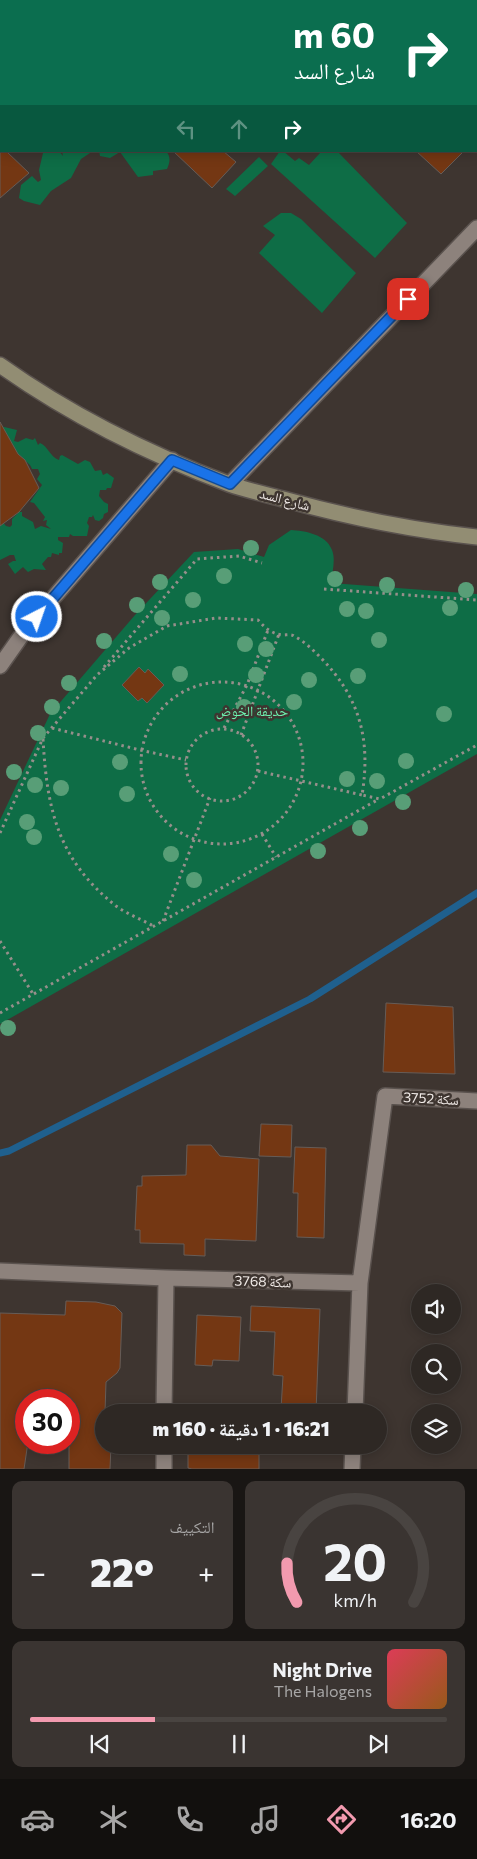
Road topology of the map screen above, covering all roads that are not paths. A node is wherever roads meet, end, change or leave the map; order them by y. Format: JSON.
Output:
{"nodes":[{"id":1,"x":477,"y":228,"type":"edge"},
{"id":2,"x":0,"y":365,"type":"edge"},
{"id":3,"x":172,"y":460,"type":"junction"},
{"id":4,"x":230,"y":484,"type":"junction"},
{"id":5,"x":477,"y":536,"type":"edge"},
{"id":6,"x":0,"y":666,"type":"edge"},
{"id":7,"x":477,"y":1101,"type":"edge"},
{"id":8,"x":0,"y":1271,"type":"edge"},
{"id":9,"x":166,"y":1278,"type":"junction"},
{"id":10,"x":360,"y":1283,"type":"junction"},
{"id":11,"x":164,"y":1404,"type":"edge"},
{"id":12,"x":355,"y":1404,"type":"edge"},
{"id":13,"x":164,"y":1454,"type":"edge"},
{"id":14,"x":353,"y":1454,"type":"edge"},
{"id":15,"x":164,"y":1469,"type":"edge"},
{"id":16,"x":352,"y":1469,"type":"edge"}],
"edges":[{"from":1,"to":4,"type":"street"},
{"from":2,"to":3,"type":"street","name":"شارع السد"},
{"from":3,"to":4,"type":"street","name":"شارع السد"},
{"from":3,"to":6,"type":"street"},
{"from":4,"to":5,"type":"street","name":"شارع السد"},
{"from":7,"to":10,"type":"street","name":"سكة 3752"},
{"from":8,"to":9,"type":"street","name":"سكة 3768"},
{"from":9,"to":10,"type":"street","name":"سكة 3768"},
{"from":9,"to":11,"type":"street"},
{"from":10,"to":12,"type":"street"},
{"from":13,"to":15,"type":"street"},
{"from":14,"to":16,"type":"street"}]}
